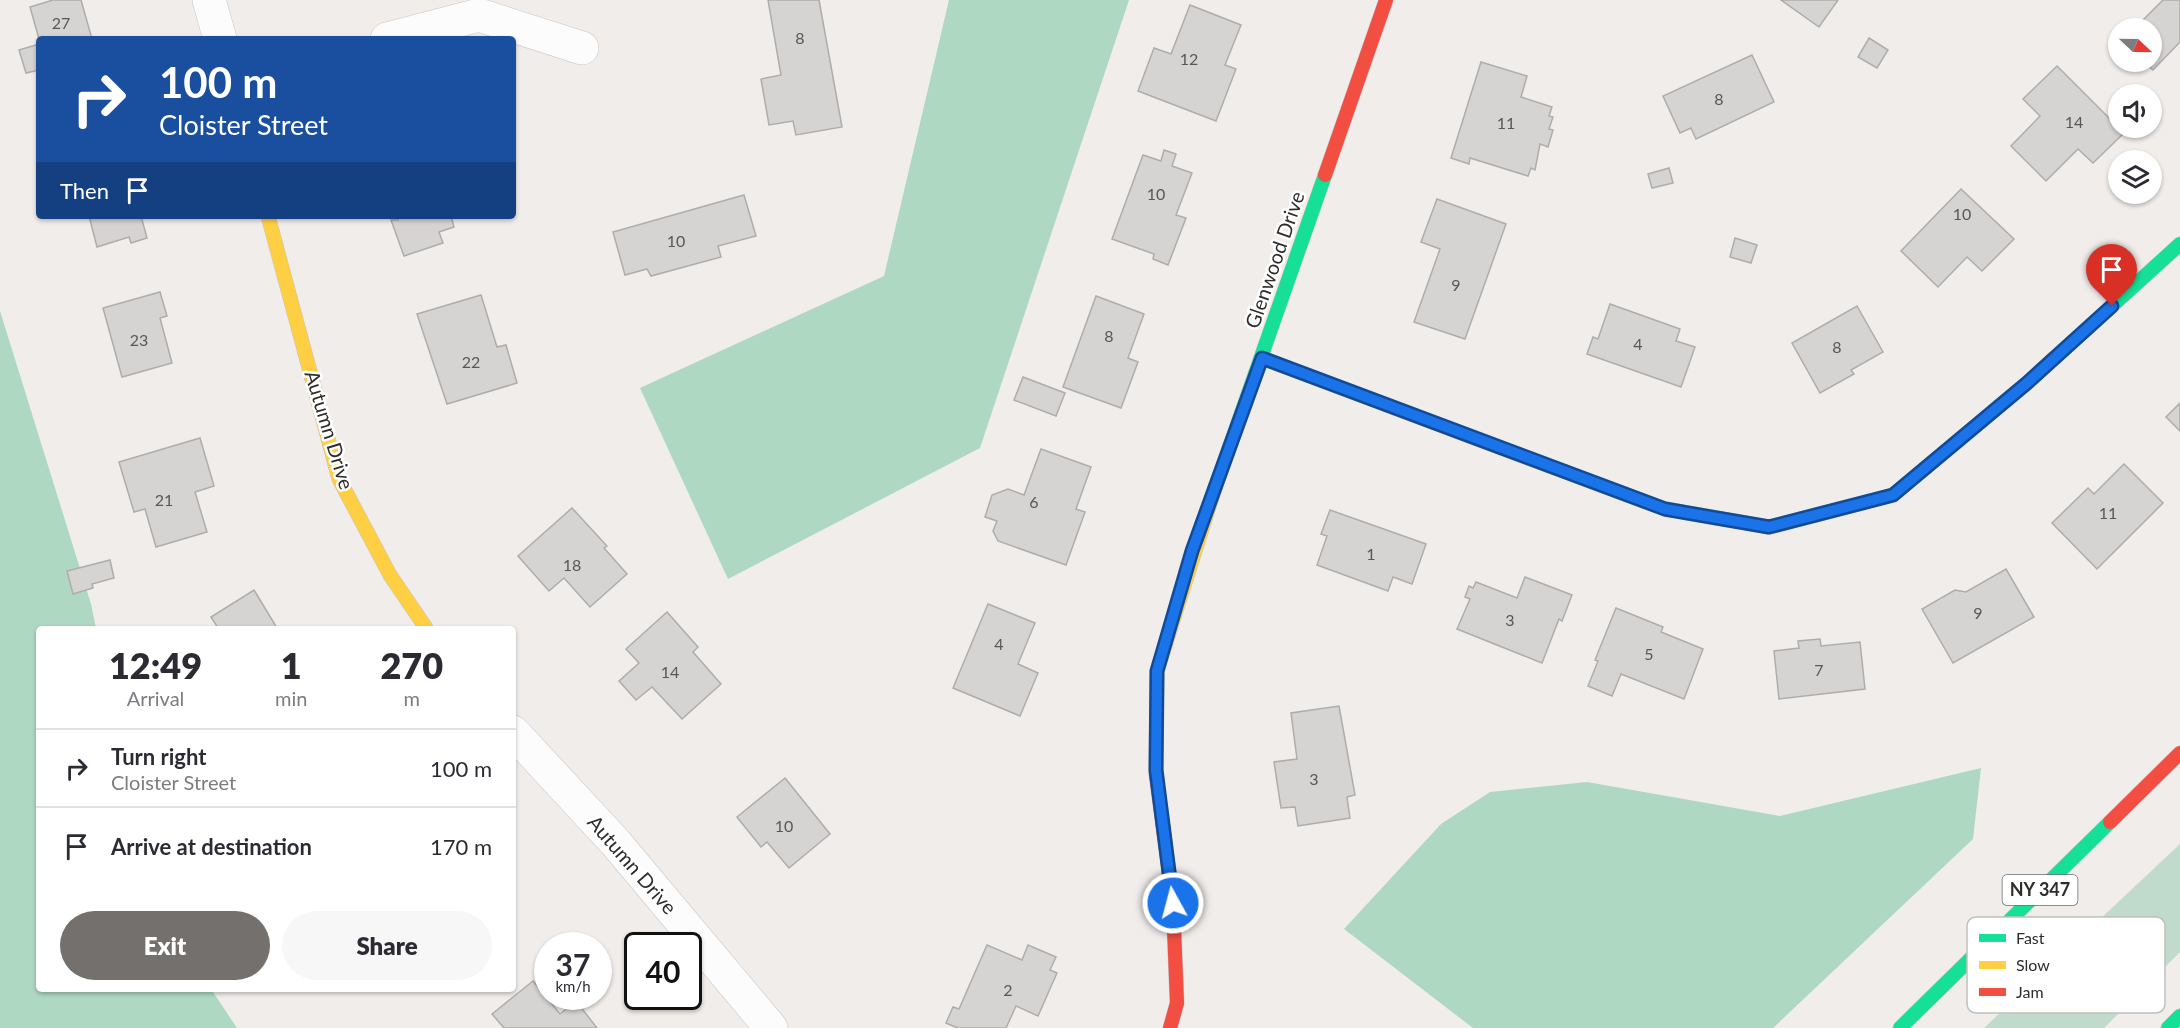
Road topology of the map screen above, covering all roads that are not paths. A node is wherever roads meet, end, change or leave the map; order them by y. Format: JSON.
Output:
{"nodes":[{"id":1,"x":209,"y":0,"type":"edge"},
{"id":2,"x":1386,"y":0,"type":"edge"},
{"id":3,"x":219,"y":36,"type":"edge"},
{"id":4,"x":398,"y":36,"type":"edge"},
{"id":5,"x":582,"y":48,"type":"dead end"},
{"id":6,"x":269,"y":219,"type":"edge"},
{"id":7,"x":2180,"y":244,"type":"edge"},
{"id":8,"x":1262,"y":358,"type":"junction"},
{"id":9,"x":425,"y":626,"type":"edge"},
{"id":10,"x":516,"y":735,"type":"edge"},
{"id":11,"x":2180,"y":753,"type":"edge"},
{"id":12,"x":2013,"y":917,"type":"edge"},
{"id":13,"x":1967,"y":962,"type":"edge"},
{"id":14,"x":2180,"y":1016,"type":"edge"},
{"id":15,"x":771,"y":1028,"type":"edge"},
{"id":16,"x":1170,"y":1028,"type":"edge"},
{"id":17,"x":1900,"y":1028,"type":"edge"},
{"id":18,"x":2168,"y":1028,"type":"edge"}],
"edges":[{"from":1,"to":3,"type":"street"},
{"from":2,"to":8,"type":"main road","name":"Glenwood Drive"},
{"from":4,"to":5,"type":"street"},
{"from":6,"to":9,"type":"main road","name":"Autumn Drive"},
{"from":7,"to":8,"type":"main road"},
{"from":8,"to":16,"type":"main road","name":"Glenwood Drive"},
{"from":10,"to":15,"type":"street","name":"Autumn Drive"},
{"from":11,"to":12,"type":"main road","number":"NY 347"},
{"from":13,"to":17,"type":"main road","number":"NY 347"},
{"from":14,"to":18,"type":"main road"}]}
